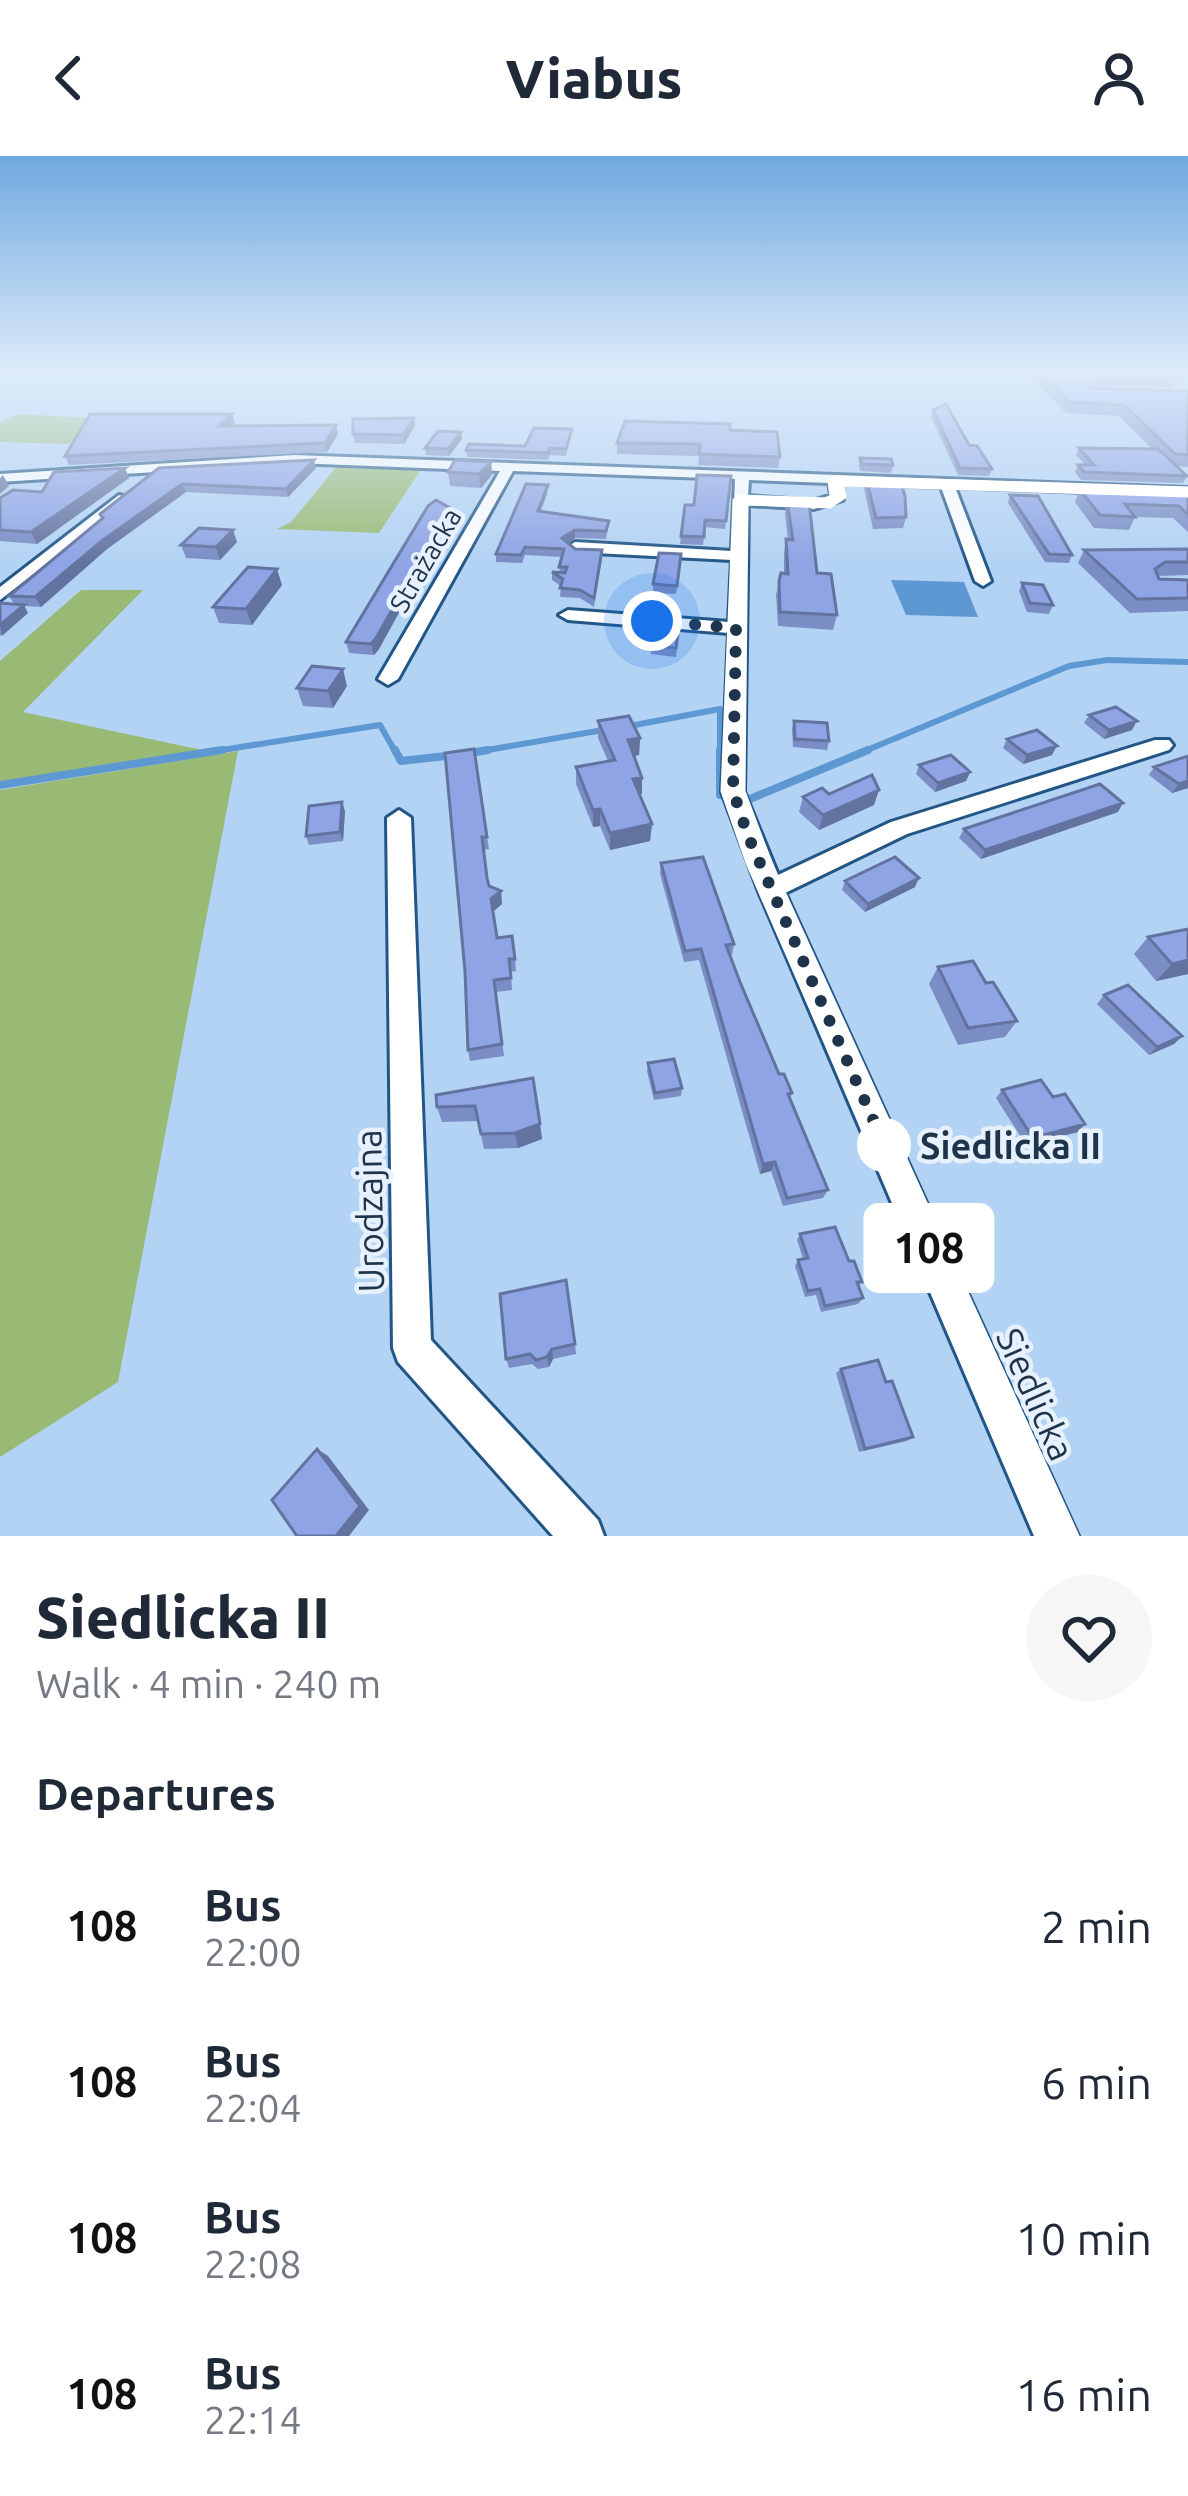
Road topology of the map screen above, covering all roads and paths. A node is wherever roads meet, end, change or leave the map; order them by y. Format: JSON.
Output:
{"nodes":[{"id":1,"x":161,"y":465,"type":"junction"},
{"id":2,"x":508,"y":467,"type":"junction"},
{"id":3,"x":41,"y":475,"type":"junction"},
{"id":4,"x":742,"y":477,"type":"junction"},
{"id":5,"x":0,"y":478,"type":"edge"},
{"id":6,"x":836,"y":481,"type":"junction"},
{"id":7,"x":947,"y":485,"type":"junction"},
{"id":8,"x":18,"y":492,"type":"edge"},
{"id":9,"x":1188,"y":492,"type":"edge"},
{"id":10,"x":741,"y":500,"type":"junction"},
{"id":11,"x":575,"y":547,"type":"edge"},
{"id":12,"x":739,"y":556,"type":"junction"},
{"id":13,"x":983,"y":581,"type":"dead end"},
{"id":14,"x":0,"y":595,"type":"edge"},
{"id":15,"x":568,"y":615,"type":"dead end"},
{"id":16,"x":736,"y":628,"type":"junction"},
{"id":17,"x":388,"y":679,"type":"dead end"},
{"id":18,"x":1162,"y":745,"type":"dead end"},
{"id":19,"x":398,"y":818,"type":"dead end"},
{"id":20,"x":771,"y":889,"type":"junction"},
{"id":21,"x":582,"y":1536,"type":"edge"},
{"id":22,"x":1056,"y":1536,"type":"edge"}],
"edges":[{"from":1,"to":2,"type":"street","name":"Strażacka"},
{"from":1,"to":3,"type":"street","name":"Strażacka"},
{"from":1,"to":14,"type":"street"},
{"from":2,"to":4,"type":"street","name":"Strażacka"},
{"from":2,"to":17,"type":"street","name":"Strażacka"},
{"from":3,"to":5,"type":"street","name":"Strażacka"},
{"from":3,"to":8,"type":"street"},
{"from":4,"to":6,"type":"street","name":"Strażacka"},
{"from":4,"to":10,"type":"street","name":"Siedlicka"},
{"from":6,"to":7,"type":"street","name":"Strażacka"},
{"from":6,"to":10,"type":"street"},
{"from":7,"to":9,"type":"street","name":"Strażacka"},
{"from":7,"to":13,"type":"street"},
{"from":10,"to":12,"type":"street","name":"Siedlicka"},
{"from":11,"to":12,"type":"street"},
{"from":12,"to":16,"type":"street","name":"Siedlicka"},
{"from":15,"to":16,"type":"street"},
{"from":16,"to":20,"type":"street","name":"Siedlicka"},
{"from":18,"to":20,"type":"street"},
{"from":19,"to":21,"type":"street","name":"Urodzajna"},
{"from":20,"to":22,"type":"street","name":"Siedlicka"}]}
